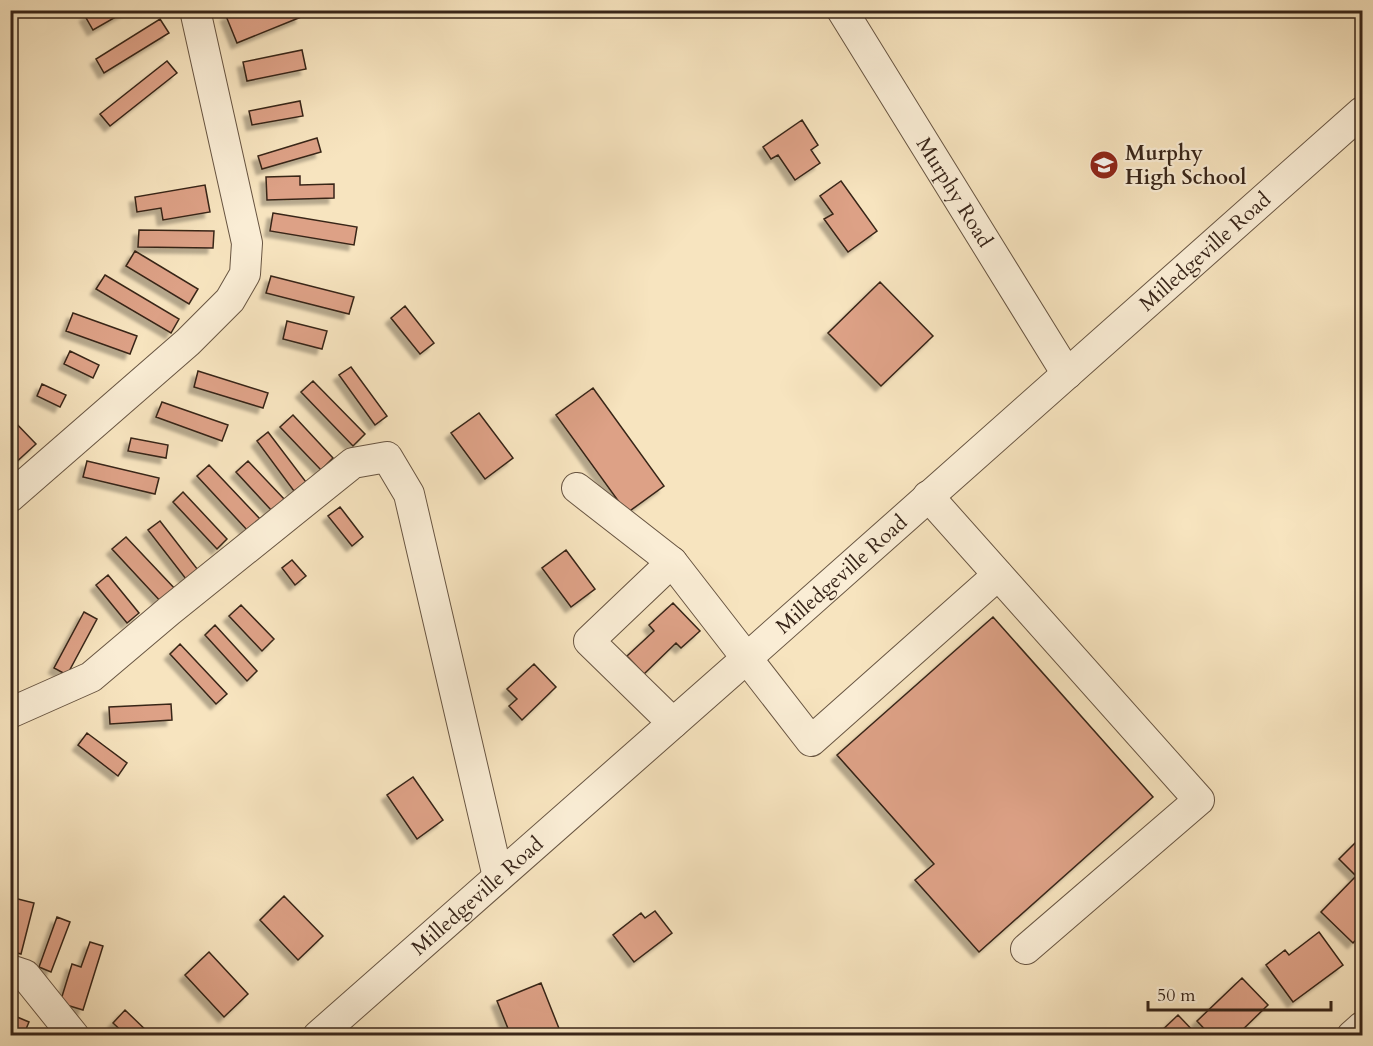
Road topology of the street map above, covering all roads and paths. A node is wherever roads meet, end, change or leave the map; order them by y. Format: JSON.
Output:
{"nodes":[{"id":1,"x":195,"y":10,"type":"edge"},
{"id":2,"x":842,"y":10,"type":"edge"},
{"id":3,"x":1362,"y":112,"type":"edge"},
{"id":4,"x":1067,"y":374,"type":"junction"},
{"id":5,"x":577,"y":488,"type":"dead end"},
{"id":6,"x":928,"y":496,"type":"junction"},
{"id":7,"x":10,"y":498,"type":"edge"},
{"id":8,"x":672,"y":562,"type":"junction"},
{"id":9,"x":999,"y":575,"type":"junction"},
{"id":10,"x":747,"y":658,"type":"junction"},
{"id":11,"x":10,"y":713,"type":"edge"},
{"id":12,"x":673,"y":723,"type":"junction"},
{"id":13,"x":498,"y":877,"type":"junction"},
{"id":14,"x":1026,"y":949,"type":"dead end"},
{"id":15,"x":10,"y":970,"type":"edge"},
{"id":16,"x":1362,"y":1027,"type":"edge"},
{"id":17,"x":74,"y":1035,"type":"edge"},
{"id":18,"x":318,"y":1035,"type":"edge"},
{"id":19,"x":1352,"y":1035,"type":"edge"}],
"edges":[{"from":1,"to":7,"type":"street"},
{"from":2,"to":4,"type":"street","name":"Murphy Road"},
{"from":3,"to":4,"type":"street","name":"Milledgeville Road"},
{"from":4,"to":6,"type":"street","name":"Milledgeville Road"},
{"from":5,"to":8,"type":"street"},
{"from":6,"to":9,"type":"street"},
{"from":6,"to":10,"type":"street","name":"Milledgeville Road"},
{"from":8,"to":10,"type":"street"},
{"from":8,"to":12,"type":"street"},
{"from":9,"to":10,"type":"street"},
{"from":9,"to":14,"type":"street"},
{"from":10,"to":12,"type":"street","name":"Milledgeville Road"},
{"from":11,"to":13,"type":"street"},
{"from":12,"to":13,"type":"street","name":"Milledgeville Road"},
{"from":13,"to":18,"type":"street","name":"Milledgeville Road"},
{"from":15,"to":17,"type":"street"},
{"from":16,"to":19,"type":"street"}]}
